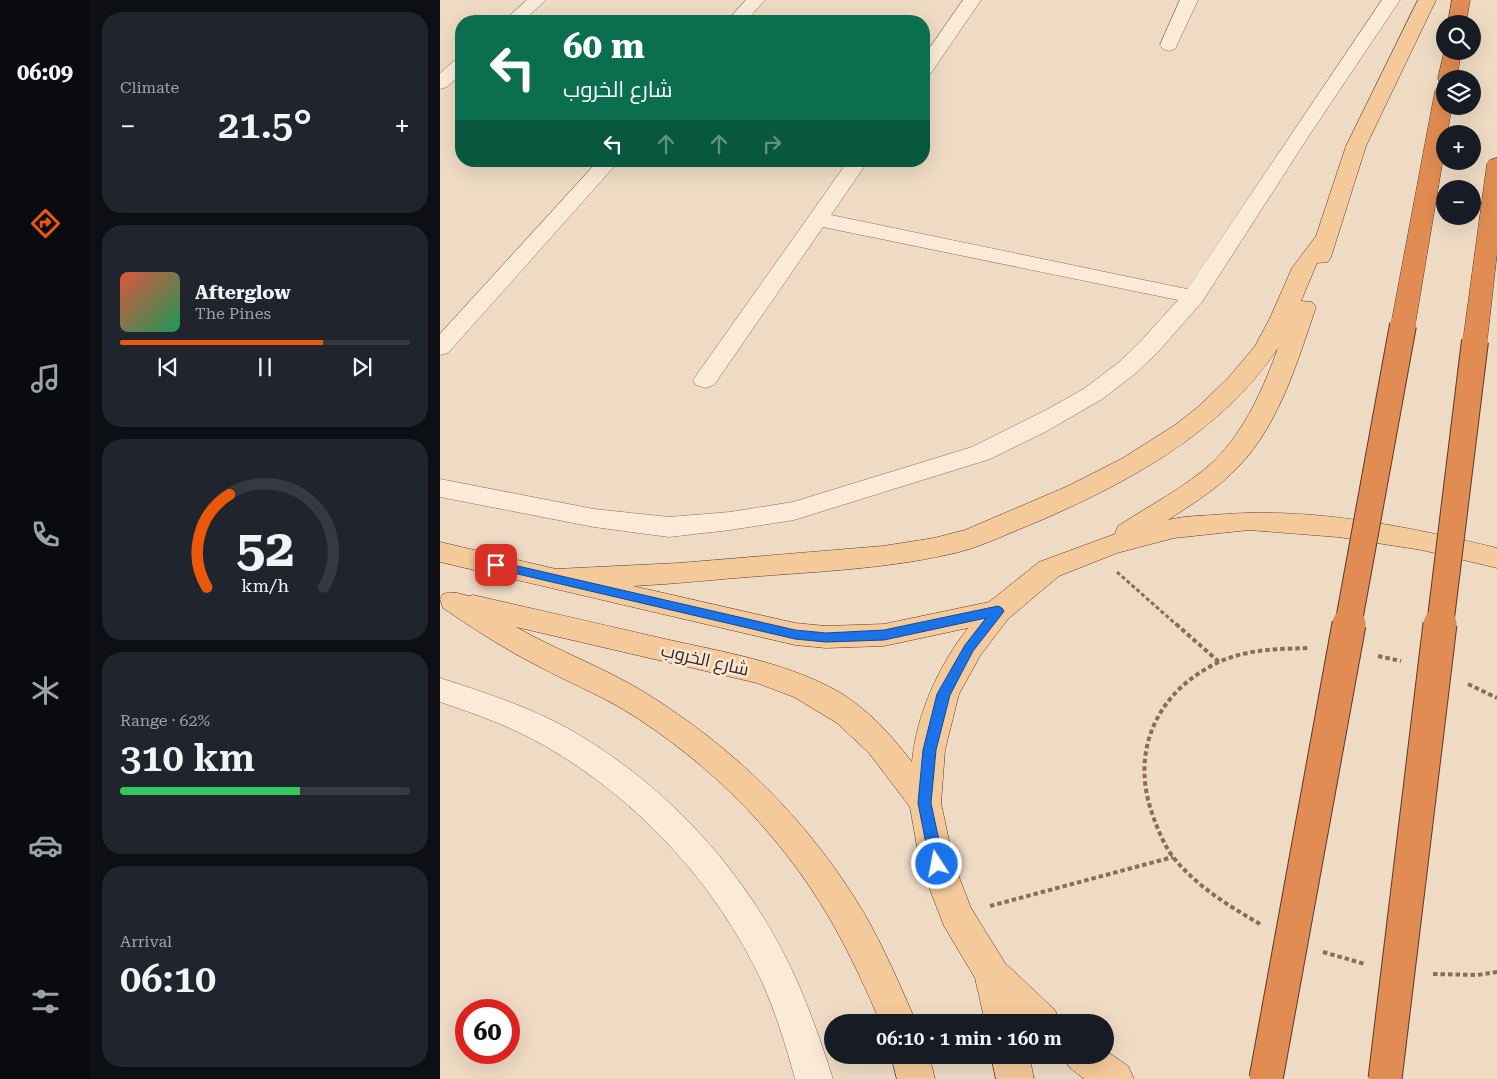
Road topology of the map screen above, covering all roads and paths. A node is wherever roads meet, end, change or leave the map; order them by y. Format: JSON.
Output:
{"nodes":[{"id":1,"x":537,"y":0,"type":"edge"},
{"id":2,"x":756,"y":0,"type":"edge"},
{"id":3,"x":972,"y":0,"type":"edge"},
{"id":4,"x":1189,"y":0,"type":"edge"},
{"id":5,"x":1391,"y":0,"type":"edge"},
{"id":6,"x":1427,"y":0,"type":"edge"},
{"id":7,"x":1461,"y":0,"type":"edge"},
{"id":8,"x":519,"y":15,"type":"edge"},
{"id":9,"x":742,"y":15,"type":"edge"},
{"id":10,"x":1458,"y":15,"type":"edge"},
{"id":11,"x":1168,"y":45,"type":"dead end"},
{"id":12,"x":930,"y":60,"type":"edge"},
{"id":13,"x":455,"y":70,"type":"edge"},
{"id":14,"x":440,"y":84,"type":"edge"},
{"id":15,"x":1441,"y":115,"type":"edge"},
{"id":16,"x":1497,"y":164,"type":"edge"},
{"id":17,"x":604,"y":167,"type":"edge"},
{"id":18,"x":854,"y":167,"type":"edge"},
{"id":19,"x":817,"y":219,"type":"junction"},
{"id":20,"x":1325,"y":239,"type":"junction"},
{"id":21,"x":1194,"y":297,"type":"junction"},
{"id":22,"x":440,"y":348,"type":"edge"},
{"id":23,"x":705,"y":380,"type":"dead end"},
{"id":24,"x":440,"y":488,"type":"edge"},
{"id":25,"x":1101,"y":548,"type":"junction"},
{"id":26,"x":440,"y":552,"type":"edge"},
{"id":27,"x":1497,"y":558,"type":"edge"},
{"id":28,"x":552,"y":579,"type":"junction"},
{"id":29,"x":447,"y":600,"type":"edge"},
{"id":30,"x":998,"y":611,"type":"junction"},
{"id":31,"x":1219,"y":662,"type":"dead end"},
{"id":32,"x":440,"y":690,"type":"edge"},
{"id":33,"x":925,"y":803,"type":"junction"},
{"id":34,"x":1173,"y":857,"type":"dead end"},
{"id":35,"x":956,"y":914,"type":"junction"},
{"id":36,"x":992,"y":974,"type":"junction"},
{"id":37,"x":895,"y":1014,"type":"edge"},
{"id":38,"x":1001,"y":1014,"type":"edge"},
{"id":39,"x":1034,"y":1014,"type":"edge"},
{"id":40,"x":912,"y":1064,"type":"edge"},
{"id":41,"x":1012,"y":1064,"type":"edge"},
{"id":42,"x":1094,"y":1064,"type":"edge"},
{"id":43,"x":814,"y":1079,"type":"edge"},
{"id":44,"x":916,"y":1079,"type":"edge"},
{"id":45,"x":1015,"y":1079,"type":"edge"},
{"id":46,"x":1115,"y":1079,"type":"edge"},
{"id":47,"x":1266,"y":1079,"type":"edge"},
{"id":48,"x":1385,"y":1079,"type":"edge"}],
"edges":[{"from":1,"to":8,"type":"street"},
{"from":2,"to":9,"type":"street"},
{"from":3,"to":12,"type":"street"},
{"from":4,"to":11,"type":"street"},
{"from":5,"to":21,"type":"street"},
{"from":6,"to":20,"type":"main road"},
{"from":7,"to":10,"type":"highway"},
{"from":13,"to":14,"type":"street"},
{"from":15,"to":47,"type":"highway","bridge":true},
{"from":16,"to":48,"type":"highway","bridge":true},
{"from":17,"to":22,"type":"street"},
{"from":18,"to":19,"type":"street"},
{"from":19,"to":21,"type":"street"},
{"from":19,"to":23,"type":"street"},
{"from":20,"to":25,"type":"main road"},
{"from":20,"to":28,"type":"main road"},
{"from":21,"to":24,"type":"street"},
{"from":25,"to":27,"type":"main road"},
{"from":25,"to":30,"type":"main road"},
{"from":25,"to":31,"type":"path"},
{"from":26,"to":28,"type":"main road"},
{"from":28,"to":30,"type":"main road"},
{"from":29,"to":33,"type":"main road","name":"شارع الخروب"},
{"from":29,"to":37,"type":"main road"},
{"from":30,"to":33,"type":"main road"},
{"from":32,"to":43,"type":"street"},
{"from":33,"to":35,"type":"main road"},
{"from":34,"to":35,"type":"path"},
{"from":35,"to":36,"type":"main road"},
{"from":36,"to":38,"type":"main road"},
{"from":36,"to":39,"type":"main road"},
{"from":40,"to":44,"type":"main road"},
{"from":41,"to":45,"type":"main road"},
{"from":42,"to":46,"type":"main road"}]}
